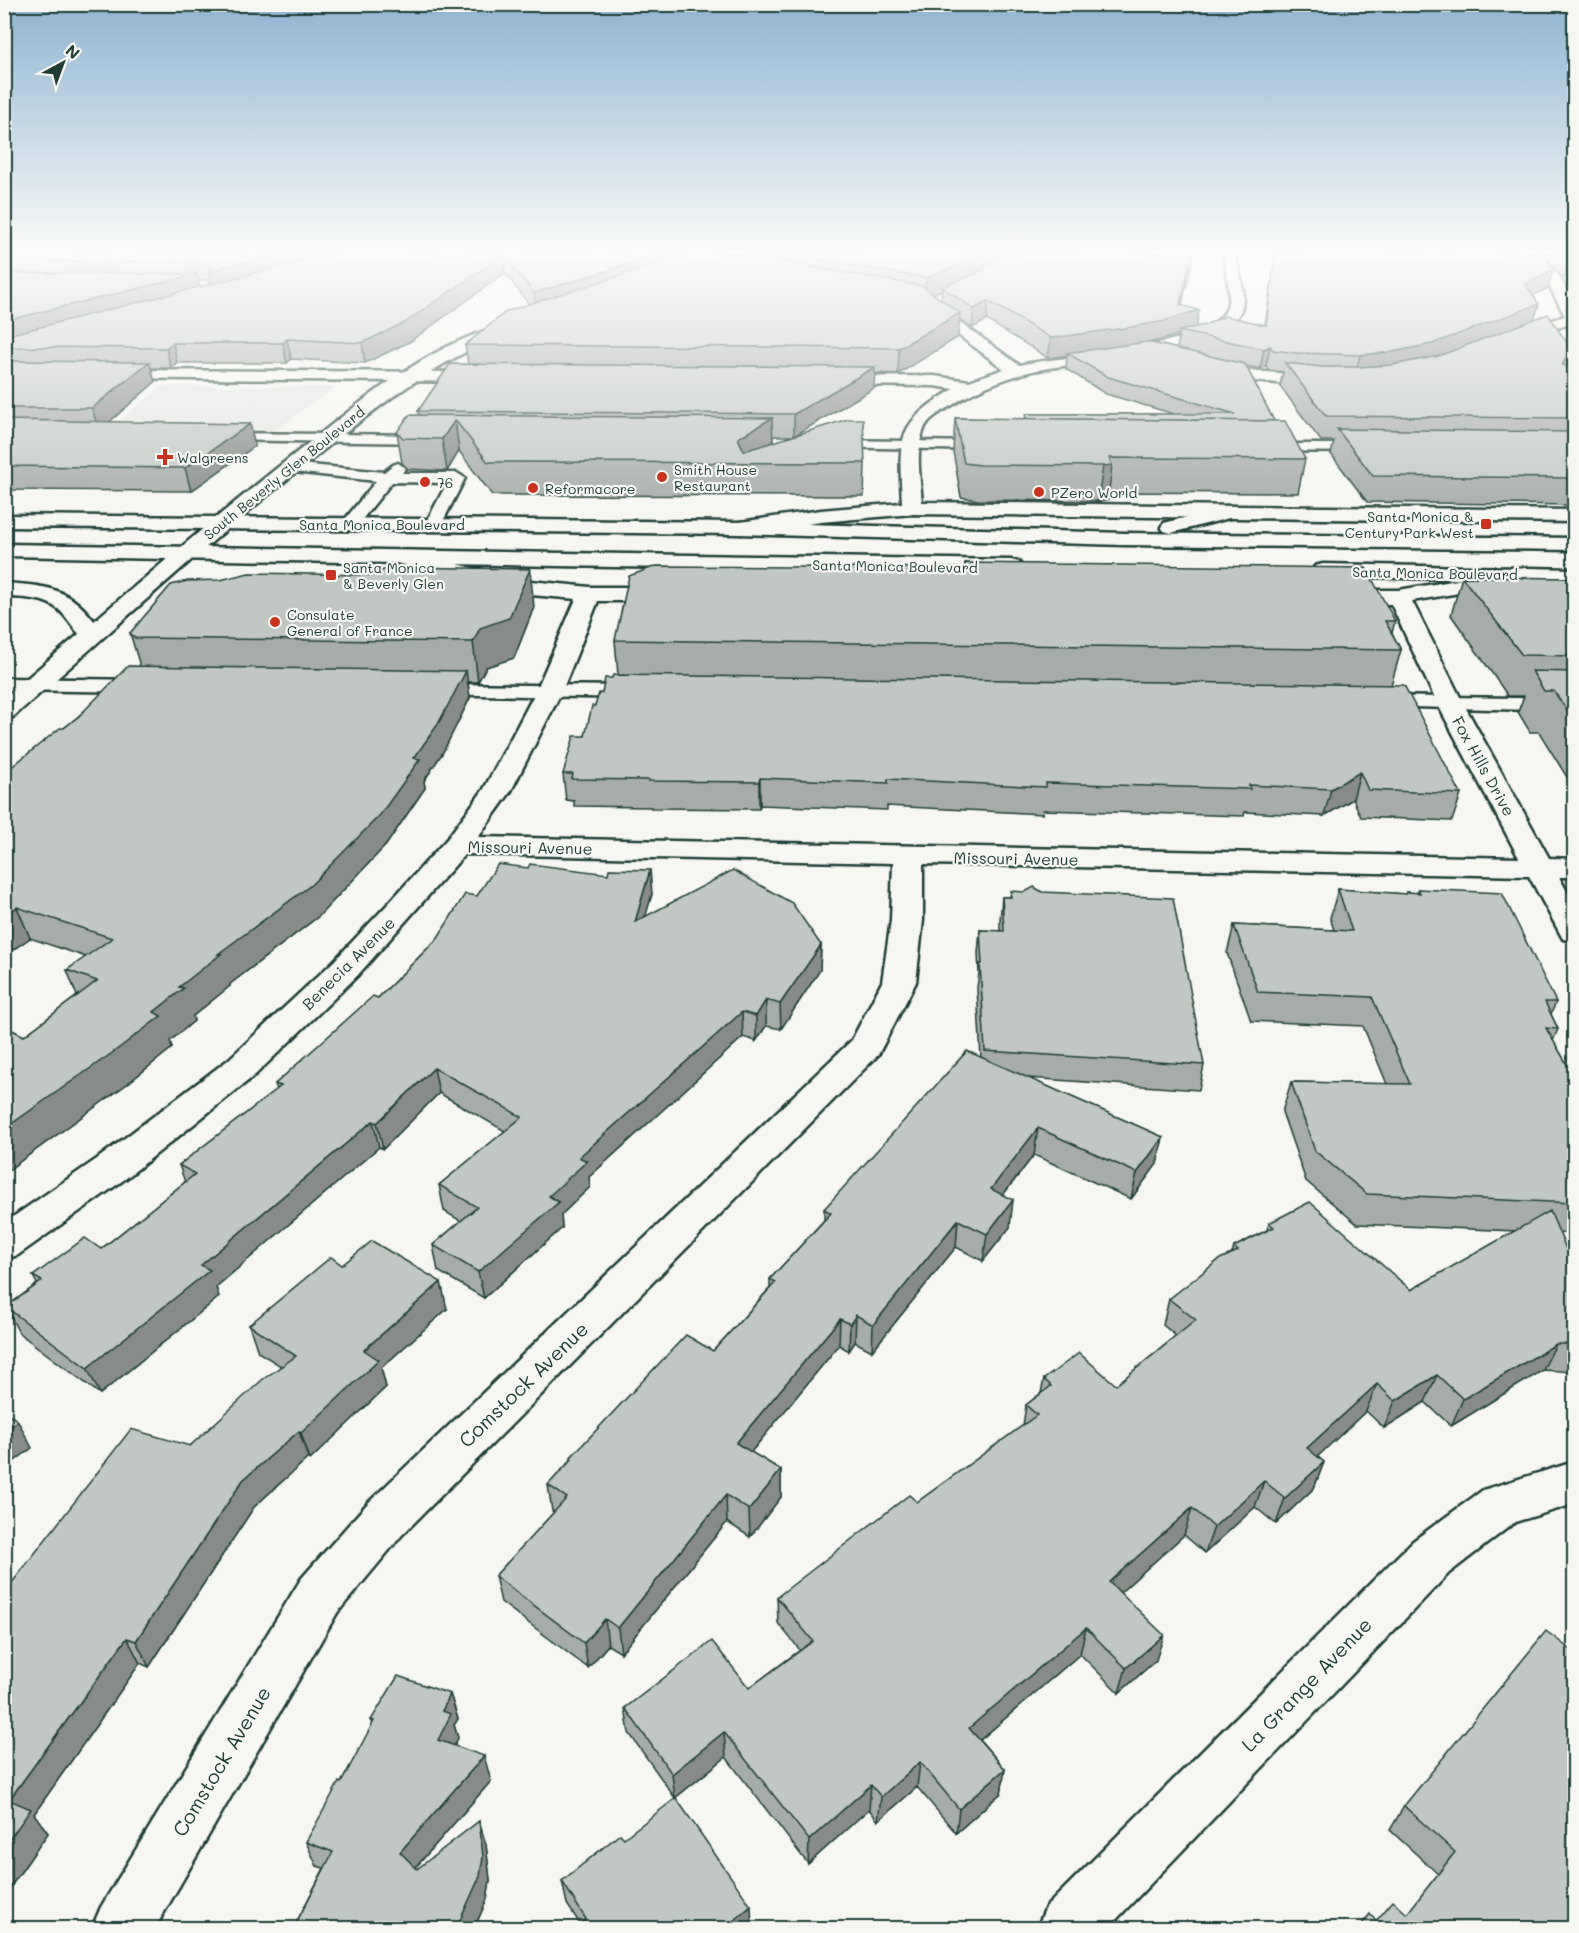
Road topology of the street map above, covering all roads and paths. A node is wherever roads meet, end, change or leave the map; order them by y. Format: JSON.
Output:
{"nodes":[{"id":1,"x":469,"y":343,"type":"edge"},
{"id":2,"x":980,"y":343,"type":"edge"},
{"id":3,"x":1180,"y":343,"type":"edge"},
{"id":4,"x":1149,"y":351,"type":"junction"},
{"id":5,"x":1017,"y":370,"type":"junction"},
{"id":6,"x":86,"y":375,"type":"edge"},
{"id":7,"x":407,"y":376,"type":"junction"},
{"id":8,"x":496,"y":377,"type":"edge"},
{"id":9,"x":812,"y":380,"type":"edge"},
{"id":10,"x":1339,"y":382,"type":"edge"},
{"id":11,"x":967,"y":386,"type":"junction"},
{"id":12,"x":203,"y":437,"type":"edge"},
{"id":13,"x":454,"y":440,"type":"edge"},
{"id":14,"x":322,"y":442,"type":"junction"},
{"id":15,"x":812,"y":444,"type":"edge"},
{"id":16,"x":910,"y":445,"type":"junction"},
{"id":17,"x":1005,"y":446,"type":"edge"},
{"id":18,"x":1254,"y":448,"type":"edge"},
{"id":19,"x":1385,"y":449,"type":"edge"},
{"id":20,"x":289,"y":468,"type":"junction"},
{"id":21,"x":387,"y":477,"type":"junction"},
{"id":22,"x":912,"y":508,"type":"junction"},
{"id":23,"x":1230,"y":512,"type":"junction"},
{"id":24,"x":1575,"y":516,"type":"edge"},
{"id":25,"x":11,"y":520,"type":"edge"},
{"id":26,"x":222,"y":522,"type":"junction"},
{"id":27,"x":350,"y":524,"type":"junction"},
{"id":28,"x":433,"y":525,"type":"junction"},
{"id":29,"x":740,"y":528,"type":"junction"},
{"id":30,"x":1125,"y":539,"type":"junction"},
{"id":31,"x":1570,"y":545,"type":"edge"},
{"id":32,"x":4,"y":550,"type":"edge"},
{"id":33,"x":185,"y":555,"type":"junction"},
{"id":34,"x":404,"y":558,"type":"junction"},
{"id":35,"x":1035,"y":568,"type":"edge"},
{"id":36,"x":1303,"y":571,"type":"edge"},
{"id":37,"x":1529,"y":574,"type":"junction"},
{"id":38,"x":1575,"y":576,"type":"edge"},
{"id":39,"x":4,"y":590,"type":"edge"},
{"id":40,"x":591,"y":594,"type":"junction"},
{"id":41,"x":686,"y":594,"type":"edge"},
{"id":42,"x":1315,"y":596,"type":"edge"},
{"id":43,"x":1399,"y":597,"type":"junction"},
{"id":44,"x":92,"y":634,"type":"junction"},
{"id":45,"x":4,"y":684,"type":"edge"},
{"id":46,"x":35,"y":684,"type":"junction"},
{"id":47,"x":160,"y":686,"type":"edge"},
{"id":48,"x":410,"y":689,"type":"edge"},
{"id":49,"x":549,"y":691,"type":"junction"},
{"id":50,"x":655,"y":692,"type":"edge"},
{"id":51,"x":1354,"y":702,"type":"edge"},
{"id":52,"x":1450,"y":703,"type":"junction"},
{"id":53,"x":1575,"y":705,"type":"edge"},
{"id":54,"x":4,"y":712,"type":"edge"},
{"id":55,"x":457,"y":845,"type":"junction"},
{"id":56,"x":908,"y":855,"type":"junction"},
{"id":57,"x":1539,"y":867,"type":"junction"},
{"id":58,"x":1575,"y":868,"type":"edge"},
{"id":59,"x":1575,"y":932,"type":"edge"},
{"id":60,"x":4,"y":1244,"type":"edge"},
{"id":61,"x":1575,"y":1483,"type":"edge"},
{"id":62,"x":122,"y":1929,"type":"edge"},
{"id":63,"x":1067,"y":1929,"type":"edge"}],
"edges":[{"from":1,"to":7,"type":"street","name":"South Beverly Glen Boulevard"},
{"from":2,"to":5,"type":"street"},
{"from":3,"to":4,"type":"street"},
{"from":4,"to":5,"type":"street"},
{"from":4,"to":10,"type":"street"},
{"from":5,"to":11,"type":"street"},
{"from":6,"to":7,"type":"street"},
{"from":7,"to":8,"type":"street"},
{"from":7,"to":14,"type":"street","name":"South Beverly Glen Boulevard"},
{"from":9,"to":11,"type":"street"},
{"from":11,"to":16,"type":"street"},
{"from":12,"to":14,"type":"lane"},
{"from":13,"to":14,"type":"lane"},
{"from":14,"to":20,"type":"street","name":"South Beverly Glen Boulevard"},
{"from":14,"to":21,"type":"lane"},
{"from":15,"to":16,"type":"lane"},
{"from":16,"to":17,"type":"lane"},
{"from":16,"to":22,"type":"street"},
{"from":18,"to":19,"type":"lane"},
{"from":20,"to":21,"type":"lane"},
{"from":20,"to":26,"type":"street","name":"South Beverly Glen Boulevard"},
{"from":21,"to":27,"type":"lane"},
{"from":21,"to":28,"type":"lane"},
{"from":22,"to":23,"type":"street","name":"Santa Monica Boulevard"},
{"from":22,"to":29,"type":"street","name":"Santa Monica Boulevard"},
{"from":23,"to":24,"type":"street","name":"Santa Monica Boulevard"},
{"from":23,"to":30,"type":"street"},
{"from":25,"to":26,"type":"street","name":"Santa Monica Boulevard"},
{"from":26,"to":27,"type":"street","name":"Santa Monica Boulevard"},
{"from":26,"to":33,"type":"street","name":"South Beverly Glen Boulevard"},
{"from":27,"to":28,"type":"street","name":"Santa Monica Boulevard"},
{"from":28,"to":29,"type":"street","name":"Santa Monica Boulevard"},
{"from":29,"to":30,"type":"street","name":"Santa Monica Boulevard"},
{"from":30,"to":31,"type":"street","name":"Santa Monica Boulevard"},
{"from":32,"to":33,"type":"street","name":"Santa Monica Boulevard"},
{"from":33,"to":34,"type":"street","name":"Santa Monica Boulevard"},
{"from":33,"to":44,"type":"street","name":"South Beverly Glen Boulevard"},
{"from":34,"to":35,"type":"street","name":"Santa Monica Boulevard"},
{"from":34,"to":40,"type":"street","name":"Santa Monica Boulevard"},
{"from":36,"to":37,"type":"street","name":"Santa Monica Boulevard"},
{"from":37,"to":38,"type":"street","name":"Santa Monica Boulevard"},
{"from":37,"to":43,"type":"street","name":"Santa Monica Boulevard"},
{"from":39,"to":44,"type":"street"},
{"from":40,"to":41,"type":"street","name":"Santa Monica Boulevard"},
{"from":40,"to":49,"type":"street","name":"Benecia Avenue"},
{"from":42,"to":43,"type":"street","name":"Santa Monica Boulevard"},
{"from":43,"to":52,"type":"street","name":"Fox Hills Drive"},
{"from":44,"to":46,"type":"street","name":"South Beverly Glen Boulevard"},
{"from":45,"to":46,"type":"lane"},
{"from":46,"to":47,"type":"lane"},
{"from":46,"to":54,"type":"street","name":"South Beverly Glen Boulevard"},
{"from":48,"to":49,"type":"lane"},
{"from":49,"to":50,"type":"lane"},
{"from":49,"to":55,"type":"street","name":"Benecia Avenue"},
{"from":51,"to":52,"type":"lane"},
{"from":52,"to":53,"type":"lane"},
{"from":52,"to":57,"type":"street","name":"Fox Hills Drive"},
{"from":55,"to":56,"type":"street","name":"Missouri Avenue"},
{"from":55,"to":60,"type":"street","name":"Benecia Avenue"},
{"from":56,"to":57,"type":"street","name":"Missouri Avenue"},
{"from":56,"to":62,"type":"street","name":"Comstock Avenue"},
{"from":57,"to":58,"type":"street","name":"Missouri Avenue"},
{"from":57,"to":59,"type":"street","name":"Fox Hills Drive"},
{"from":61,"to":63,"type":"street","name":"La Grange Avenue"}]}
